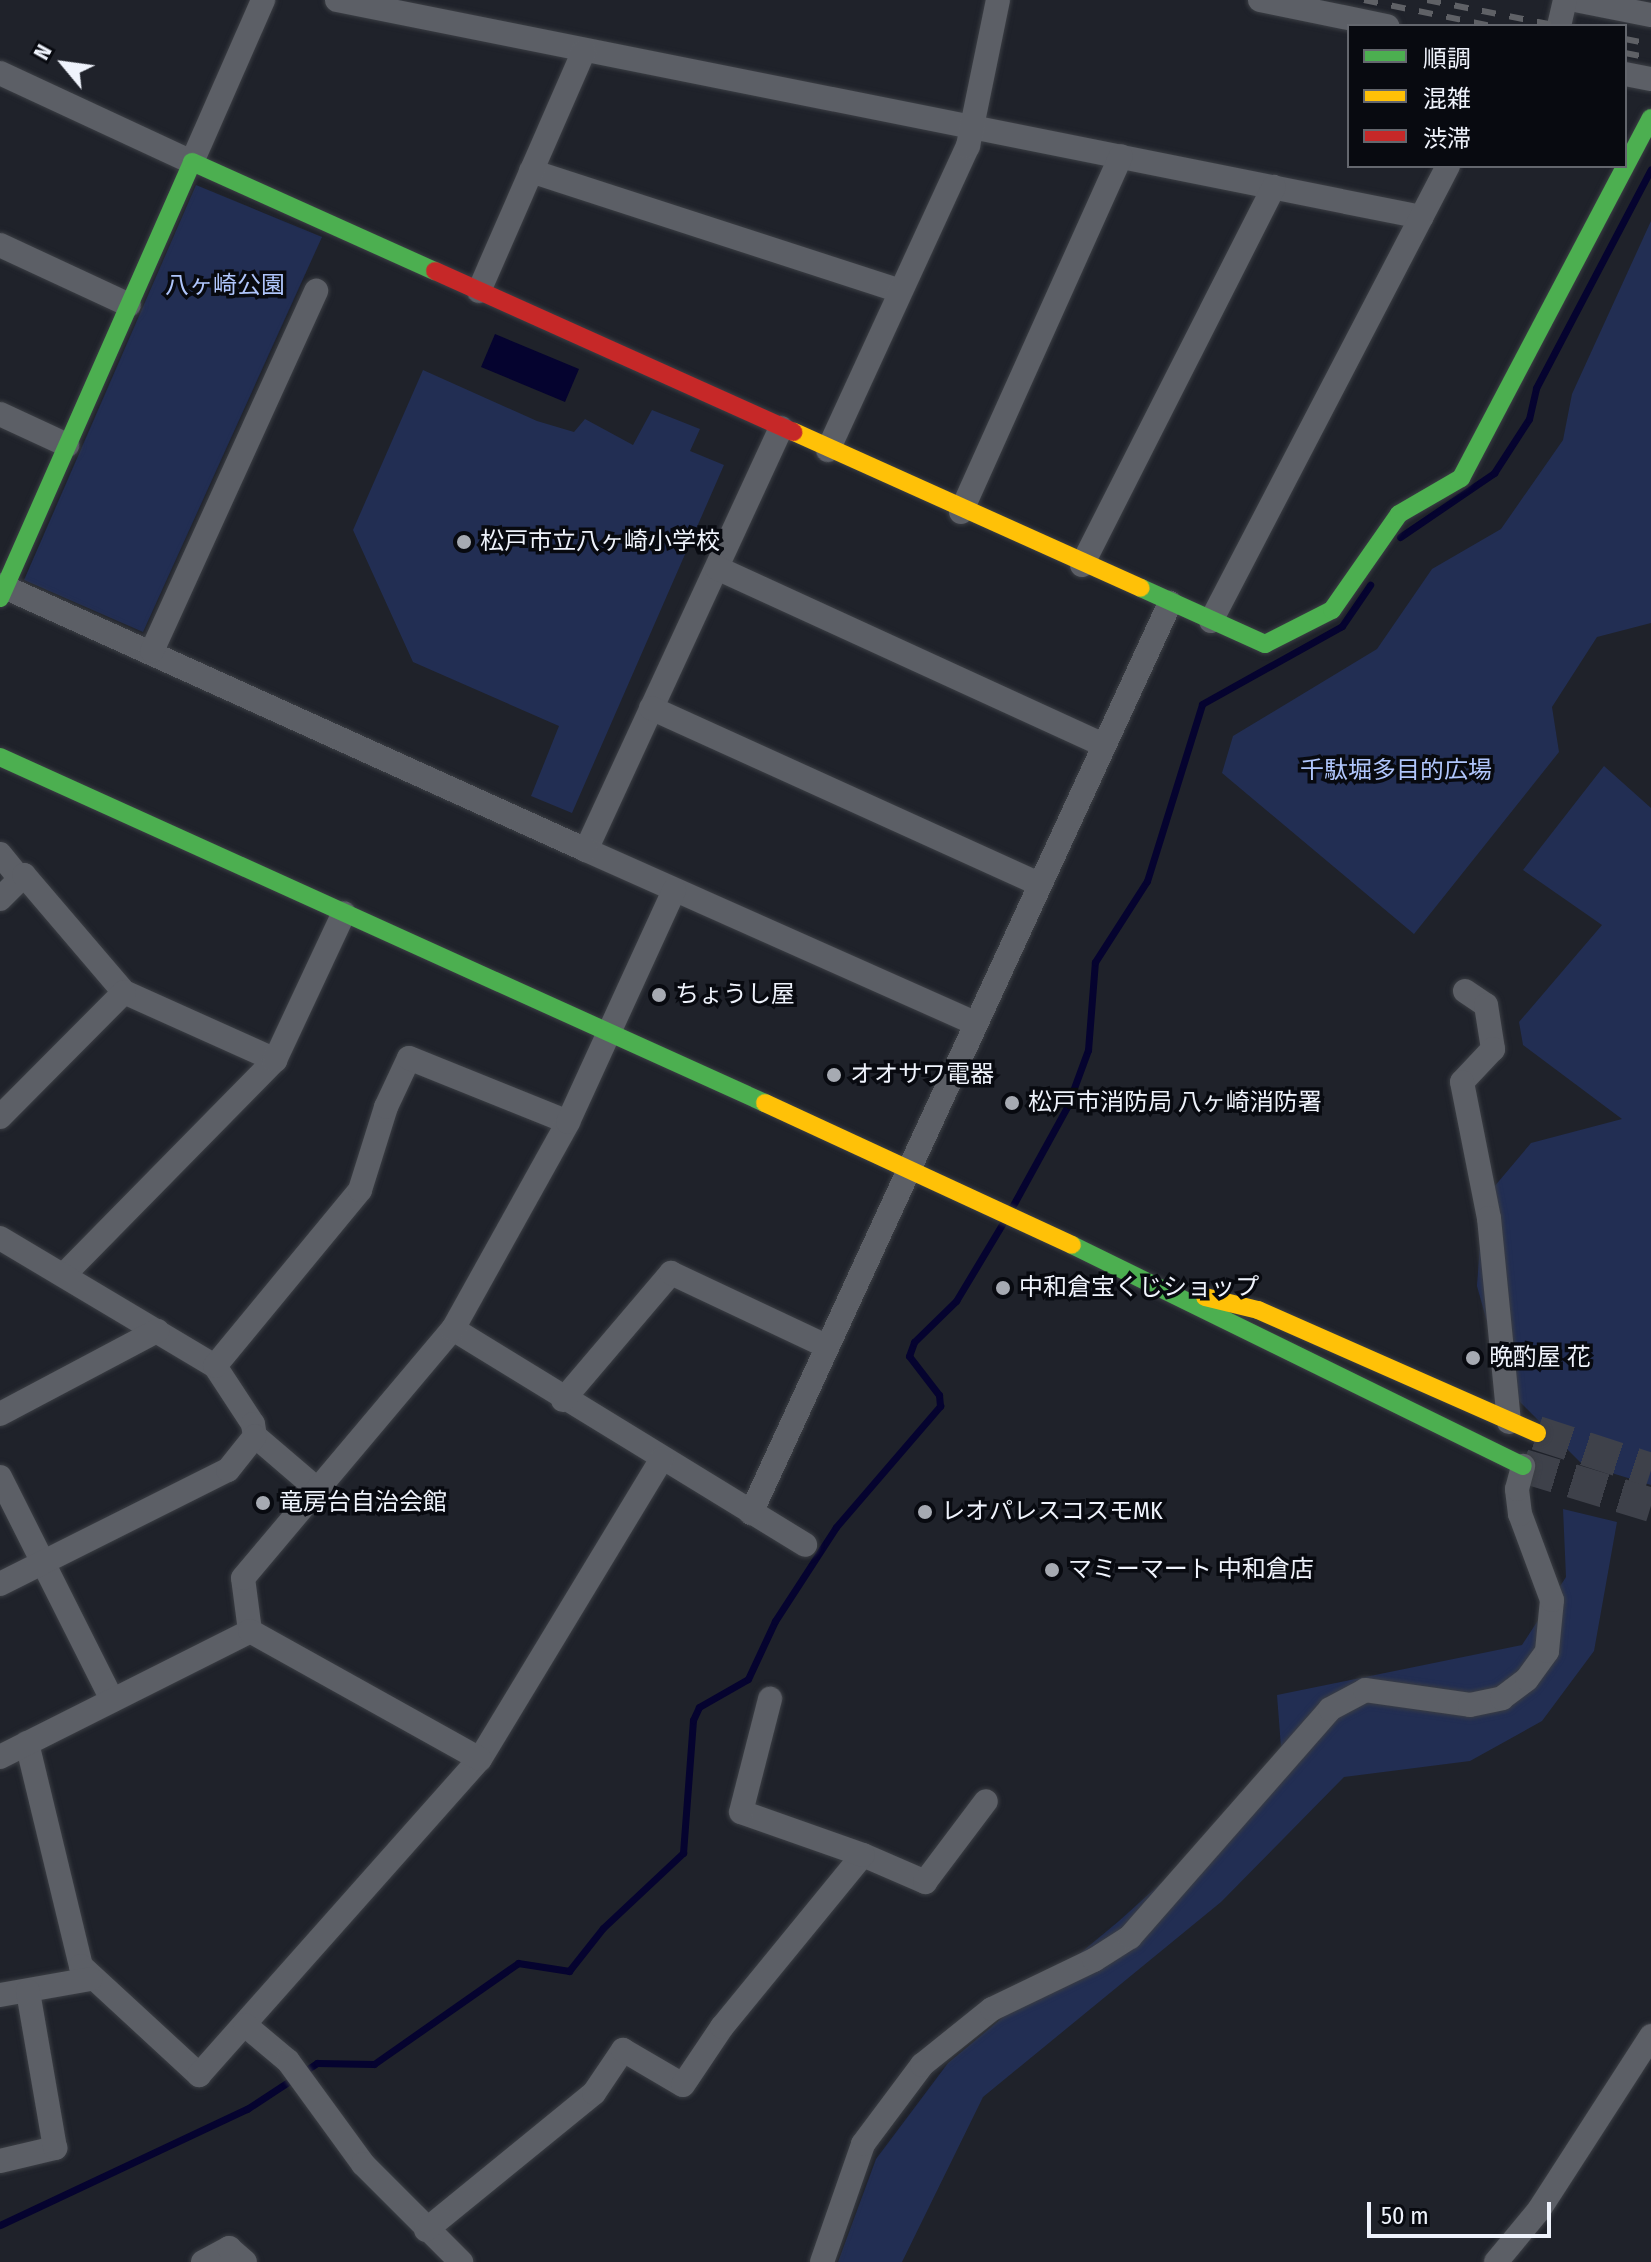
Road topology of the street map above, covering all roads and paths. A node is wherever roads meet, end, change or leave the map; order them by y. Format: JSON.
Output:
{"nodes":[{"id":1,"x":263,"y":0,"type":"edge"},
{"id":2,"x":337,"y":0,"type":"edge"},
{"id":3,"x":998,"y":0,"type":"edge"},
{"id":4,"x":1260,"y":0,"type":"edge"},
{"id":5,"x":1565,"y":0,"type":"edge"},
{"id":6,"x":1575,"y":0,"type":"edge"},
{"id":7,"x":1651,"y":15,"type":"edge"},
{"id":8,"x":1377,"y":24,"type":"edge"},
{"id":9,"x":1559,"y":24,"type":"edge"},
{"id":10,"x":584,"y":51,"type":"junction"},
{"id":11,"x":0,"y":73,"type":"edge"},
{"id":12,"x":1627,"y":74,"type":"edge"},
{"id":13,"x":1651,"y":79,"type":"edge"},
{"id":14,"x":1651,"y":118,"type":"edge"},
{"id":15,"x":973,"y":127,"type":"junction"},
{"id":16,"x":1121,"y":156,"type":"junction"},
{"id":17,"x":192,"y":162,"type":"junction"},
{"id":18,"x":1627,"y":163,"type":"edge"},
{"id":19,"x":1447,"y":168,"type":"edge"},
{"id":20,"x":1625,"y":168,"type":"edge"},
{"id":21,"x":531,"y":171,"type":"junction"},
{"id":22,"x":1274,"y":187,"type":"junction"},
{"id":23,"x":1421,"y":217,"type":"junction"},
{"id":24,"x":0,"y":245,"type":"edge"},
{"id":25,"x":898,"y":290,"type":"junction"},
{"id":26,"x":316,"y":291,"type":"dead end"},
{"id":27,"x":479,"y":291,"type":"junction"},
{"id":28,"x":129,"y":305,"type":"junction"},
{"id":29,"x":0,"y":414,"type":"edge"},
{"id":30,"x":781,"y":428,"type":"junction"},
{"id":31,"x":67,"y":445,"type":"junction"},
{"id":32,"x":828,"y":450,"type":"junction"},
{"id":33,"x":961,"y":512,"type":"junction"},
{"id":34,"x":1082,"y":565,"type":"junction"},
{"id":35,"x":717,"y":568,"type":"junction"},
{"id":36,"x":2,"y":590,"type":"edge"},
{"id":37,"x":1170,"y":603,"type":"junction"},
{"id":38,"x":1211,"y":621,"type":"junction"},
{"id":39,"x":152,"y":651,"type":"junction"},
{"id":40,"x":651,"y":708,"type":"junction"},
{"id":41,"x":1102,"y":744,"type":"junction"},
{"id":42,"x":0,"y":757,"type":"edge"},
{"id":43,"x":586,"y":850,"type":"junction"},
{"id":44,"x":0,"y":854,"type":"edge"},
{"id":45,"x":20,"y":879,"type":"junction"},
{"id":46,"x":1037,"y":883,"type":"junction"},
{"id":47,"x":674,"y":890,"type":"junction"},
{"id":48,"x":0,"y":899,"type":"edge"},
{"id":49,"x":344,"y":913,"type":"junction"},
{"id":50,"x":1465,"y":991,"type":"dead end"},
{"id":51,"x":124,"y":992,"type":"junction"},
{"id":52,"x":974,"y":1023,"type":"junction"},
{"id":53,"x":608,"y":1033,"type":"junction"},
{"id":54,"x":275,"y":1060,"type":"junction"},
{"id":55,"x":0,"y":1117,"type":"edge"},
{"id":56,"x":568,"y":1122,"type":"junction"},
{"id":57,"x":908,"y":1168,"type":"junction"},
{"id":58,"x":1,"y":1240,"type":"edge"},
{"id":59,"x":65,"y":1274,"type":"junction"},
{"id":60,"x":1166,"y":1288,"type":"junction"},
{"id":61,"x":453,"y":1329,"type":"junction"},
{"id":62,"x":157,"y":1331,"type":"junction"},
{"id":63,"x":826,"y":1346,"type":"junction"},
{"id":64,"x":215,"y":1366,"type":"junction"},
{"id":65,"x":563,"y":1400,"type":"junction"},
{"id":66,"x":0,"y":1414,"type":"edge"},
{"id":67,"x":1509,"y":1422,"type":"junction"},
{"id":68,"x":1537,"y":1433,"type":"tunnel mouth"},
{"id":69,"x":255,"y":1436,"type":"junction"},
{"id":70,"x":661,"y":1460,"type":"junction"},
{"id":71,"x":1523,"y":1466,"type":"joint"},
{"id":72,"x":0,"y":1477,"type":"edge"},
{"id":73,"x":317,"y":1489,"type":"junction"},
{"id":74,"x":751,"y":1513,"type":"junction"},
{"id":75,"x":805,"y":1545,"type":"dead end"},
{"id":76,"x":44,"y":1562,"type":"junction"},
{"id":77,"x":0,"y":1584,"type":"edge"},
{"id":78,"x":250,"y":1631,"type":"junction"},
{"id":79,"x":770,"y":1699,"type":"dead end"},
{"id":80,"x":112,"y":1700,"type":"junction"},
{"id":81,"x":27,"y":1743,"type":"junction"},
{"id":82,"x":0,"y":1757,"type":"edge"},
{"id":83,"x":480,"y":1759,"type":"junction"},
{"id":84,"x":986,"y":1801,"type":"dead end"},
{"id":85,"x":863,"y":1855,"type":"junction"},
{"id":86,"x":91,"y":1979,"type":"junction"},
{"id":87,"x":28,"y":1991,"type":"junction"},
{"id":88,"x":0,"y":1995,"type":"edge"},
{"id":89,"x":245,"y":2025,"type":"junction"},
{"id":90,"x":1651,"y":2036,"type":"edge"},
{"id":91,"x":0,"y":2161,"type":"edge"},
{"id":92,"x":426,"y":2230,"type":"junction"},
{"id":93,"x":203,"y":2262,"type":"edge"},
{"id":94,"x":245,"y":2262,"type":"edge"},
{"id":95,"x":461,"y":2262,"type":"edge"},
{"id":96,"x":822,"y":2262,"type":"edge"},
{"id":97,"x":1496,"y":2262,"type":"edge"}],
"edges":[{"from":1,"to":17,"type":"street"},
{"from":2,"to":10,"type":"street"},
{"from":3,"to":15,"type":"street"},
{"from":4,"to":8,"type":"street"},
{"from":5,"to":9,"type":"street"},
{"from":6,"to":7,"type":"street"},
{"from":10,"to":15,"type":"street"},
{"from":10,"to":21,"type":"street"},
{"from":11,"to":17,"type":"street"},
{"from":12,"to":13,"type":"street"},
{"from":14,"to":18,"type":"street"},
{"from":15,"to":16,"type":"street"},
{"from":15,"to":25,"type":"street"},
{"from":16,"to":22,"type":"street"},
{"from":16,"to":33,"type":"street"},
{"from":17,"to":27,"type":"street"},
{"from":17,"to":28,"type":"street"},
{"from":19,"to":23,"type":"street"},
{"from":20,"to":38,"type":"street"},
{"from":21,"to":25,"type":"street"},
{"from":21,"to":27,"type":"street"},
{"from":22,"to":23,"type":"street"},
{"from":22,"to":34,"type":"street"},
{"from":23,"to":38,"type":"street"},
{"from":24,"to":28,"type":"street"},
{"from":25,"to":32,"type":"street"},
{"from":26,"to":39,"type":"street"},
{"from":27,"to":30,"type":"street"},
{"from":28,"to":31,"type":"street"},
{"from":29,"to":31,"type":"street"},
{"from":30,"to":32,"type":"street"},
{"from":30,"to":35,"type":"street"},
{"from":31,"to":36,"type":"street"},
{"from":32,"to":33,"type":"street"},
{"from":33,"to":34,"type":"street"},
{"from":34,"to":37,"type":"street"},
{"from":35,"to":40,"type":"street"},
{"from":35,"to":41,"type":"street"},
{"from":36,"to":39,"type":"street"},
{"from":37,"to":38,"type":"street"},
{"from":37,"to":41,"type":"street"},
{"from":39,"to":43,"type":"street"},
{"from":40,"to":43,"type":"street"},
{"from":40,"to":46,"type":"street"},
{"from":41,"to":46,"type":"street"},
{"from":42,"to":49,"type":"street"},
{"from":43,"to":47,"type":"street"},
{"from":44,"to":45,"type":"street"},
{"from":45,"to":48,"type":"street"},
{"from":45,"to":51,"type":"street"},
{"from":46,"to":52,"type":"street"},
{"from":47,"to":52,"type":"street"},
{"from":47,"to":53,"type":"street"},
{"from":49,"to":53,"type":"street"},
{"from":49,"to":54,"type":"street"},
{"from":50,"to":67,"type":"street"},
{"from":51,"to":54,"type":"street"},
{"from":51,"to":55,"type":"street"},
{"from":52,"to":57,"type":"street"},
{"from":53,"to":56,"type":"street"},
{"from":53,"to":57,"type":"street"},
{"from":54,"to":59,"type":"street"},
{"from":56,"to":61,"type":"street"},
{"from":56,"to":64,"type":"street"},
{"from":57,"to":60,"type":"street"},
{"from":57,"to":63,"type":"street"},
{"from":58,"to":59,"type":"street"},
{"from":59,"to":62,"type":"street"},
{"from":60,"to":67,"type":"street"},
{"from":60,"to":71,"type":"street"},
{"from":61,"to":65,"type":"street"},
{"from":61,"to":73,"type":"street"},
{"from":62,"to":64,"type":"street"},
{"from":62,"to":66,"type":"street"},
{"from":63,"to":65,"type":"street"},
{"from":63,"to":74,"type":"street"},
{"from":64,"to":69,"type":"street"},
{"from":65,"to":70,"type":"street"},
{"from":67,"to":68,"type":"street"},
{"from":69,"to":73,"type":"street"},
{"from":69,"to":76,"type":"street"},
{"from":70,"to":74,"type":"street"},
{"from":70,"to":83,"type":"street"},
{"from":71,"to":96,"type":"street"},
{"from":72,"to":76,"type":"street"},
{"from":73,"to":78,"type":"street"},
{"from":74,"to":75,"type":"street"},
{"from":76,"to":77,"type":"street"},
{"from":76,"to":80,"type":"street"},
{"from":78,"to":80,"type":"street"},
{"from":78,"to":83,"type":"street"},
{"from":79,"to":85,"type":"street"},
{"from":80,"to":81,"type":"street"},
{"from":81,"to":82,"type":"street"},
{"from":81,"to":86,"type":"street"},
{"from":83,"to":89,"type":"street"},
{"from":84,"to":85,"type":"street"},
{"from":85,"to":92,"type":"street"},
{"from":86,"to":87,"type":"street"},
{"from":86,"to":89,"type":"street"},
{"from":87,"to":88,"type":"street"},
{"from":87,"to":91,"type":"street"},
{"from":89,"to":92,"type":"street"},
{"from":90,"to":97,"type":"street"},
{"from":92,"to":95,"type":"street"},
{"from":93,"to":94,"type":"street"}]}
